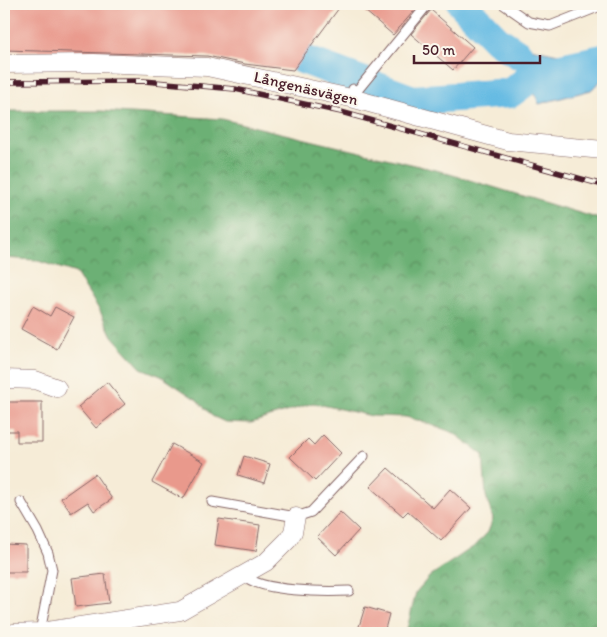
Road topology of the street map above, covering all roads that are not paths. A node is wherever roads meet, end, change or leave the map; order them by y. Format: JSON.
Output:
{"nodes":[{"id":1,"x":428,"y":4,"type":"edge"},
{"id":2,"x":507,"y":6,"type":"edge"},
{"id":3,"x":603,"y":6,"type":"edge"},
{"id":4,"x":4,"y":64,"type":"edge"},
{"id":5,"x":355,"y":91,"type":"junction"},
{"id":6,"x":603,"y":150,"type":"edge"},
{"id":7,"x":4,"y":379,"type":"edge"},
{"id":8,"x":57,"y":388,"type":"dead end"},
{"id":9,"x":364,"y":456,"type":"dead end"},
{"id":10,"x":20,"y":502,"type":"dead end"},
{"id":11,"x":212,"y":502,"type":"dead end"},
{"id":12,"x":296,"y":517,"type":"junction"},
{"id":13,"x":244,"y":575,"type":"junction"},
{"id":14,"x":349,"y":591,"type":"dead end"},
{"id":15,"x":40,"y":632,"type":"junction"},
{"id":16,"x":13,"y":633,"type":"edge"}],
"edges":[{"from":1,"to":5,"type":"lane"},
{"from":2,"to":3,"type":"lane"},
{"from":4,"to":5,"type":"street","name":"Långenäsvägen"},
{"from":5,"to":6,"type":"street","name":"Långenäsvägen"},
{"from":7,"to":8,"type":"street"},
{"from":9,"to":12,"type":"lane"},
{"from":10,"to":15,"type":"lane"},
{"from":11,"to":12,"type":"lane"},
{"from":12,"to":13,"type":"street"},
{"from":13,"to":14,"type":"lane"},
{"from":13,"to":15,"type":"street"},
{"from":15,"to":16,"type":"street"}]}
